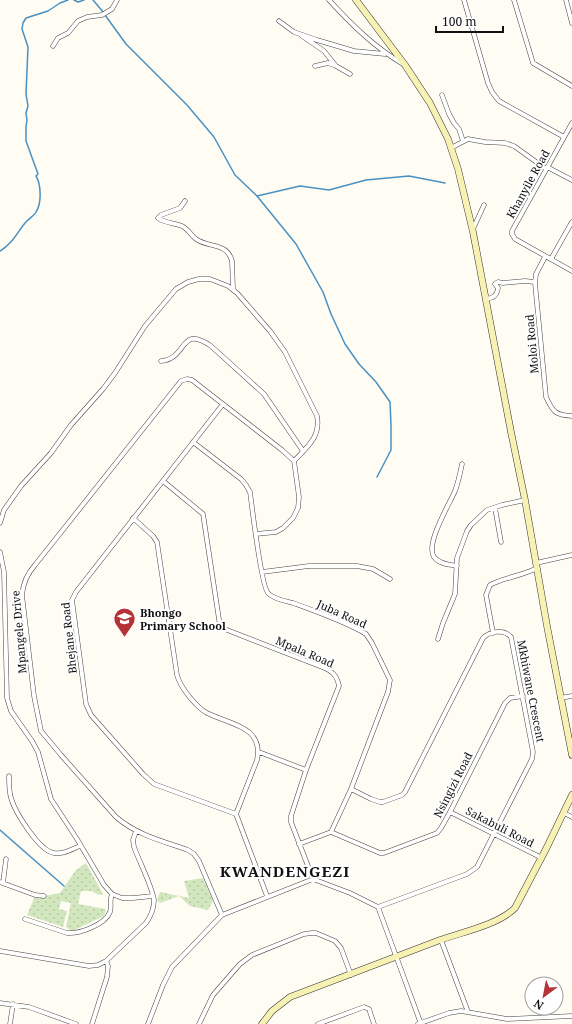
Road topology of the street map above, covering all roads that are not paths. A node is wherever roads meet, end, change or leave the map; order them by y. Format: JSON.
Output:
{"nodes":[{"id":1,"x":117,"y":0,"type":"edge"},
{"id":2,"x":329,"y":0,"type":"edge"},
{"id":3,"x":356,"y":0,"type":"edge"},
{"id":4,"x":464,"y":0,"type":"edge"},
{"id":5,"x":514,"y":0,"type":"edge"},
{"id":6,"x":566,"y":2,"type":"edge"},
{"id":7,"x":572,"y":3,"type":"edge"},
{"id":8,"x":279,"y":21,"type":"dead end"},
{"id":9,"x":572,"y":22,"type":"edge"},
{"id":10,"x":300,"y":34,"type":"junction"},
{"id":11,"x":53,"y":46,"type":"dead end"},
{"id":12,"x":385,"y":54,"type":"junction"},
{"id":13,"x":334,"y":65,"type":"junction"},
{"id":14,"x":405,"y":65,"type":"junction"},
{"id":15,"x":315,"y":66,"type":"dead end"},
{"id":16,"x":350,"y":74,"type":"dead end"},
{"id":17,"x":572,"y":86,"type":"edge"},
{"id":18,"x":442,"y":95,"type":"dead end"},
{"id":19,"x":572,"y":123,"type":"edge"},
{"id":20,"x":564,"y":137,"type":"junction"},
{"id":21,"x":463,"y":141,"type":"junction"},
{"id":22,"x":451,"y":148,"type":"junction"},
{"id":23,"x":547,"y":168,"type":"junction"},
{"id":24,"x":572,"y":180,"type":"edge"},
{"id":25,"x":185,"y":201,"type":"dead end"},
{"id":26,"x":484,"y":205,"type":"dead end"},
{"id":27,"x":572,"y":222,"type":"edge"},
{"id":28,"x":472,"y":230,"type":"junction"},
{"id":29,"x":545,"y":257,"type":"junction"},
{"id":30,"x":551,"y":260,"type":"junction"},
{"id":31,"x":572,"y":271,"type":"edge"},
{"id":32,"x":535,"y":282,"type":"junction"},
{"id":33,"x":233,"y":289,"type":"junction"},
{"id":34,"x":486,"y":299,"type":"junction"},
{"id":35,"x":161,"y":361,"type":"dead end"},
{"id":36,"x":223,"y":404,"type":"junction"},
{"id":37,"x":572,"y":416,"type":"edge"},
{"id":38,"x":193,"y":442,"type":"junction"},
{"id":39,"x":303,"y":451,"type":"junction"},
{"id":40,"x":294,"y":461,"type":"junction"},
{"id":41,"x":462,"y":464,"type":"dead end"},
{"id":42,"x":163,"y":481,"type":"junction"},
{"id":43,"x":525,"y":500,"type":"junction"},
{"id":44,"x":495,"y":508,"type":"junction"},
{"id":45,"x":134,"y":518,"type":"junction"},
{"id":46,"x":0,"y":523,"type":"edge"},
{"id":47,"x":256,"y":534,"type":"junction"},
{"id":48,"x":501,"y":542,"type":"dead end"},
{"id":49,"x":0,"y":552,"type":"edge"},
{"id":50,"x":572,"y":555,"type":"edge"},
{"id":51,"x":536,"y":565,"type":"junction"},
{"id":52,"x":457,"y":566,"type":"junction"},
{"id":53,"x":262,"y":572,"type":"junction"},
{"id":54,"x":390,"y":580,"type":"dead end"},
{"id":55,"x":493,"y":633,"type":"junction"},
{"id":56,"x":438,"y":639,"type":"dead end"},
{"id":57,"x":523,"y":696,"type":"junction"},
{"id":58,"x":572,"y":696,"type":"edge"},
{"id":59,"x":560,"y":698,"type":"junction"},
{"id":60,"x":259,"y":752,"type":"junction"},
{"id":61,"x":572,"y":755,"type":"edge"},
{"id":62,"x":306,"y":770,"type":"junction"},
{"id":63,"x":9,"y":776,"type":"dead end"},
{"id":64,"x":351,"y":789,"type":"junction"},
{"id":65,"x":572,"y":795,"type":"edge"},
{"id":66,"x":450,"y":812,"type":"junction"},
{"id":67,"x":564,"y":813,"type":"junction"},
{"id":68,"x":236,"y":814,"type":"junction"},
{"id":69,"x":572,"y":817,"type":"edge"},
{"id":70,"x":136,"y":831,"type":"junction"},
{"id":71,"x":331,"y":832,"type":"junction"},
{"id":72,"x":493,"y":834,"type":"junction"},
{"id":73,"x":299,"y":844,"type":"junction"},
{"id":74,"x":80,"y":846,"type":"junction"},
{"id":75,"x":542,"y":858,"type":"junction"},
{"id":76,"x":6,"y":860,"type":"dead end"},
{"id":77,"x":313,"y":879,"type":"junction"},
{"id":78,"x":2,"y":883,"type":"edge"},
{"id":79,"x":112,"y":894,"type":"junction"},
{"id":80,"x":44,"y":896,"type":"dead end"},
{"id":81,"x":153,"y":896,"type":"junction"},
{"id":82,"x":268,"y":896,"type":"junction"},
{"id":83,"x":378,"y":907,"type":"junction"},
{"id":84,"x":222,"y":915,"type":"junction"},
{"id":85,"x":25,"y":919,"type":"dead end"},
{"id":86,"x":441,"y":940,"type":"junction"},
{"id":87,"x":0,"y":951,"type":"edge"},
{"id":88,"x":396,"y":957,"type":"junction"},
{"id":89,"x":106,"y":961,"type":"junction"},
{"id":90,"x":351,"y":974,"type":"junction"},
{"id":91,"x":0,"y":1002,"type":"edge"},
{"id":92,"x":13,"y":1004,"type":"junction"},
{"id":93,"x":468,"y":1012,"type":"junction"},
{"id":94,"x":572,"y":1016,"type":"edge"},
{"id":95,"x":10,"y":1024,"type":"edge"},
{"id":96,"x":76,"y":1024,"type":"edge"},
{"id":97,"x":92,"y":1024,"type":"edge"},
{"id":98,"x":148,"y":1024,"type":"edge"},
{"id":99,"x":200,"y":1024,"type":"edge"},
{"id":100,"x":262,"y":1024,"type":"edge"},
{"id":101,"x":318,"y":1024,"type":"edge"},
{"id":102,"x":374,"y":1024,"type":"edge"},
{"id":103,"x":420,"y":1024,"type":"edge"}],
"edges":[{"from":1,"to":11,"type":"street"},
{"from":2,"to":12,"type":"street"},
{"from":3,"to":14,"type":"street"},
{"from":4,"to":20,"type":"street"},
{"from":5,"to":17,"type":"street"},
{"from":6,"to":7,"type":"street"},
{"from":6,"to":9,"type":"street"},
{"from":8,"to":10,"type":"street"},
{"from":10,"to":12,"type":"street"},
{"from":10,"to":13,"type":"street"},
{"from":12,"to":14,"type":"street"},
{"from":13,"to":15,"type":"street"},
{"from":13,"to":16,"type":"street"},
{"from":14,"to":22,"type":"street"},
{"from":18,"to":21,"type":"street"},
{"from":19,"to":20,"type":"street","name":"Khanyile Road"},
{"from":20,"to":23,"type":"street","name":"Khanyile Road"},
{"from":21,"to":22,"type":"street"},
{"from":21,"to":23,"type":"street"},
{"from":22,"to":28,"type":"street"},
{"from":23,"to":24,"type":"street"},
{"from":23,"to":29,"type":"street","name":"Khanyile Road"},
{"from":25,"to":33,"type":"street"},
{"from":26,"to":28,"type":"street"},
{"from":27,"to":30,"type":"street"},
{"from":28,"to":34,"type":"street"},
{"from":29,"to":30,"type":"street","name":"Khanyile Road"},
{"from":29,"to":32,"type":"street","name":"Moloi Road"},
{"from":30,"to":31,"type":"street","name":"Khanyile Road"},
{"from":32,"to":34,"type":"street"},
{"from":32,"to":37,"type":"street","name":"Moloi Road"},
{"from":33,"to":39,"type":"street"},
{"from":33,"to":46,"type":"street"},
{"from":34,"to":43,"type":"street"},
{"from":35,"to":39,"type":"street"},
{"from":36,"to":38,"type":"street","name":"Bhejane Road"},
{"from":36,"to":40,"type":"street","name":"Mpangele Drive"},
{"from":36,"to":70,"type":"street","name":"Mpangele Drive"},
{"from":38,"to":42,"type":"street","name":"Bhejane Road"},
{"from":38,"to":47,"type":"street","name":"Juba Road"},
{"from":39,"to":40,"type":"street"},
{"from":40,"to":47,"type":"street"},
{"from":41,"to":52,"type":"street"},
{"from":42,"to":45,"type":"street","name":"Bhejane Road"},
{"from":42,"to":62,"type":"street","name":"Mpala Road"},
{"from":43,"to":44,"type":"street"},
{"from":43,"to":51,"type":"street"},
{"from":44,"to":48,"type":"street"},
{"from":44,"to":52,"type":"street"},
{"from":45,"to":60,"type":"street"},
{"from":45,"to":68,"type":"street","name":"Bhejane Road"},
{"from":47,"to":53,"type":"street","name":"Juba Road"},
{"from":49,"to":74,"type":"street"},
{"from":50,"to":51,"type":"street"},
{"from":51,"to":55,"type":"street"},
{"from":51,"to":59,"type":"street"},
{"from":52,"to":56,"type":"street"},
{"from":53,"to":54,"type":"street"},
{"from":53,"to":64,"type":"street","name":"Juba Road"},
{"from":55,"to":57,"type":"street","name":"Mkhiwane Crescent"},
{"from":55,"to":64,"type":"street"},
{"from":57,"to":66,"type":"street","name":"Nsingizi Road"},
{"from":57,"to":72,"type":"street","name":"Mkhiwane Crescent"},
{"from":58,"to":59,"type":"street"},
{"from":59,"to":61,"type":"street"},
{"from":60,"to":62,"type":"street"},
{"from":60,"to":68,"type":"street"},
{"from":62,"to":73,"type":"street","name":"Mpala Road"},
{"from":63,"to":74,"type":"street"},
{"from":64,"to":71,"type":"street","name":"Juba Road"},
{"from":65,"to":67,"type":"street"},
{"from":66,"to":71,"type":"street","name":"Nsingizi Road"},
{"from":66,"to":72,"type":"street","name":"Sakabuli Road"},
{"from":67,"to":69,"type":"street"},
{"from":67,"to":75,"type":"street"},
{"from":68,"to":82,"type":"street"},
{"from":70,"to":81,"type":"street"},
{"from":70,"to":84,"type":"street","name":"Mpangele Drive"},
{"from":71,"to":73,"type":"street"},
{"from":72,"to":75,"type":"street","name":"Sakabuli Road"},
{"from":72,"to":83,"type":"street","name":"Mkhiwane Crescent"},
{"from":73,"to":77,"type":"street","name":"Mpala Road"},
{"from":74,"to":79,"type":"street"},
{"from":75,"to":86,"type":"street"},
{"from":76,"to":78,"type":"street"},
{"from":77,"to":82,"type":"street"},
{"from":77,"to":83,"type":"street"},
{"from":78,"to":80,"type":"street"},
{"from":79,"to":81,"type":"street"},
{"from":79,"to":85,"type":"street"},
{"from":81,"to":89,"type":"street"},
{"from":82,"to":84,"type":"street"},
{"from":83,"to":88,"type":"street"},
{"from":84,"to":98,"type":"street"},
{"from":86,"to":88,"type":"street"},
{"from":86,"to":93,"type":"street"},
{"from":87,"to":89,"type":"street"},
{"from":88,"to":90,"type":"street"},
{"from":88,"to":103,"type":"street"},
{"from":89,"to":97,"type":"street"},
{"from":90,"to":99,"type":"street"},
{"from":90,"to":100,"type":"street"},
{"from":91,"to":92,"type":"street"},
{"from":92,"to":95,"type":"street"},
{"from":92,"to":96,"type":"street"},
{"from":93,"to":94,"type":"street"},
{"from":93,"to":103,"type":"street"},
{"from":101,"to":102,"type":"street"}]}
